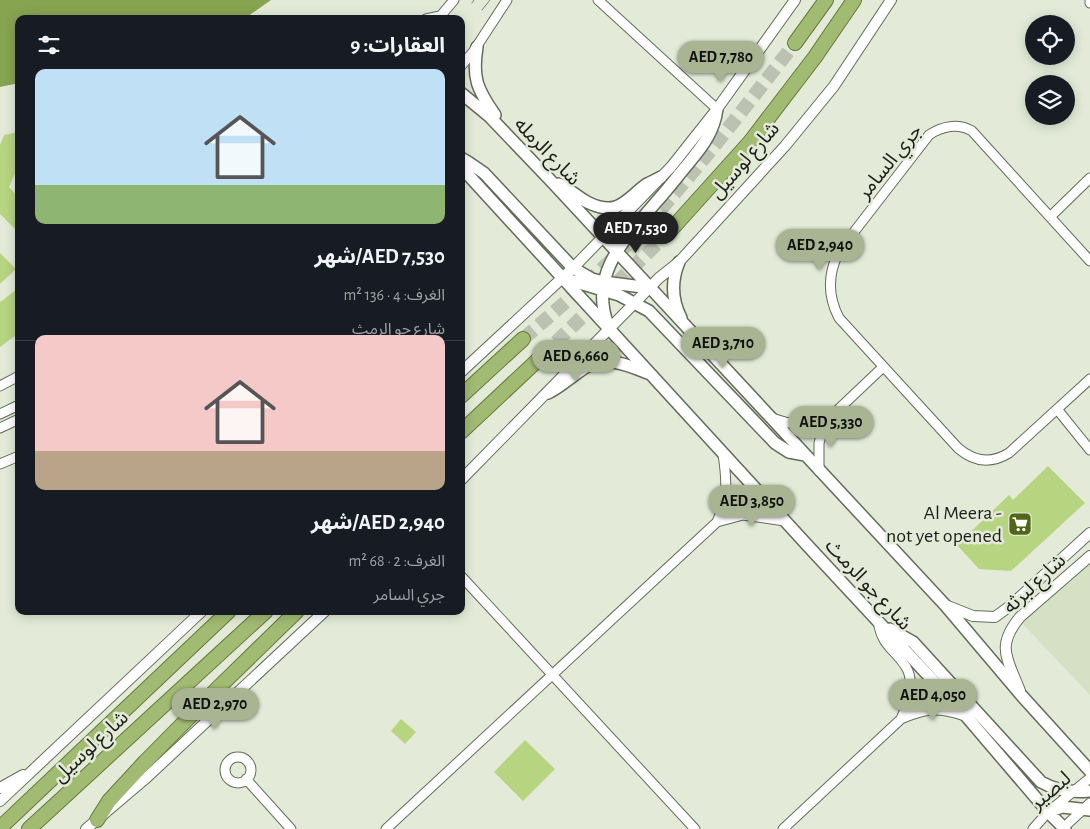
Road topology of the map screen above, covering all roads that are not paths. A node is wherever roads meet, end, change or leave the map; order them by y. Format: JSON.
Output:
{"nodes":[{"id":1,"x":454,"y":0,"type":"edge"},
{"id":2,"x":506,"y":0,"type":"edge"},
{"id":3,"x":598,"y":0,"type":"edge"},
{"id":4,"x":795,"y":0,"type":"edge"},
{"id":5,"x":826,"y":0,"type":"edge"},
{"id":6,"x":854,"y":0,"type":"edge"},
{"id":7,"x":891,"y":0,"type":"edge"},
{"id":8,"x":442,"y":15,"type":"edge"},
{"id":9,"x":794,"y":43,"type":"tunnel mouth"},
{"id":10,"x":476,"y":46,"type":"junction"},
{"id":11,"x":465,"y":61,"type":"edge"},
{"id":12,"x":465,"y":95,"type":"edge"},
{"id":13,"x":718,"y":110,"type":"junction"},
{"id":14,"x":500,"y":128,"type":"junction"},
{"id":15,"x":465,"y":160,"type":"edge"},
{"id":16,"x":465,"y":171,"type":"edge"},
{"id":17,"x":661,"y":177,"type":"junction"},
{"id":18,"x":1090,"y":178,"type":"edge"},
{"id":19,"x":553,"y":183,"type":"junction"},
{"id":20,"x":1050,"y":217,"type":"junction"},
{"id":21,"x":669,"y":232,"type":"tunnel mouth"},
{"id":22,"x":604,"y":238,"type":"junction"},
{"id":23,"x":617,"y":252,"type":"junction"},
{"id":24,"x":679,"y":262,"type":"junction"},
{"id":25,"x":1090,"y":262,"type":"edge"},
{"id":26,"x":573,"y":268,"type":"junction"},
{"id":27,"x":563,"y":278,"type":"junction"},
{"id":28,"x":603,"y":286,"type":"junction"},
{"id":29,"x":650,"y":288,"type":"junction"},
{"id":30,"x":635,"y":303,"type":"junction"},
{"id":31,"x":684,"y":325,"type":"junction"},
{"id":32,"x":610,"y":329,"type":"junction"},
{"id":33,"x":523,"y":339,"type":"tunnel mouth"},
{"id":34,"x":541,"y":357,"type":"tunnel mouth"},
{"id":35,"x":883,"y":367,"type":"junction"},
{"id":36,"x":465,"y":368,"type":"edge"},
{"id":37,"x":652,"y":375,"type":"junction"},
{"id":38,"x":15,"y":378,"type":"edge"},
{"id":39,"x":1090,"y":379,"type":"edge"},
{"id":40,"x":0,"y":386,"type":"edge"},
{"id":41,"x":465,"y":392,"type":"edge"},
{"id":42,"x":548,"y":393,"type":"junction"},
{"id":43,"x":15,"y":407,"type":"edge"},
{"id":44,"x":1057,"y":409,"type":"junction"},
{"id":45,"x":0,"y":414,"type":"edge"},
{"id":46,"x":769,"y":417,"type":"junction"},
{"id":47,"x":475,"y":418,"type":"junction"},
{"id":48,"x":15,"y":421,"type":"edge"},
{"id":49,"x":825,"y":422,"type":"junction"},
{"id":50,"x":0,"y":428,"type":"edge"},
{"id":51,"x":465,"y":428,"type":"edge"},
{"id":52,"x":465,"y":435,"type":"edge"},
{"id":53,"x":1090,"y":450,"type":"edge"},
{"id":54,"x":723,"y":453,"type":"junction"},
{"id":55,"x":804,"y":455,"type":"junction"},
{"id":56,"x":15,"y":458,"type":"edge"},
{"id":57,"x":0,"y":464,"type":"edge"},
{"id":58,"x":819,"y":471,"type":"junction"},
{"id":59,"x":465,"y":476,"type":"edge"},
{"id":60,"x":785,"y":521,"type":"junction"},
{"id":61,"x":717,"y":522,"type":"junction"},
{"id":62,"x":1090,"y":533,"type":"edge"},
{"id":63,"x":1090,"y":556,"type":"edge"},
{"id":64,"x":465,"y":580,"type":"edge"},
{"id":65,"x":945,"y":605,"type":"junction"},
{"id":66,"x":198,"y":615,"type":"edge"},
{"id":67,"x":225,"y":615,"type":"edge"},
{"id":68,"x":262,"y":615,"type":"edge"},
{"id":69,"x":293,"y":615,"type":"edge"},
{"id":70,"x":321,"y":615,"type":"edge"},
{"id":71,"x":878,"y":621,"type":"junction"},
{"id":72,"x":553,"y":674,"type":"junction"},
{"id":73,"x":1022,"y":696,"type":"junction"},
{"id":74,"x":966,"y":716,"type":"junction"},
{"id":75,"x":901,"y":719,"type":"junction"},
{"id":76,"x":1090,"y":771,"type":"edge"},
{"id":77,"x":31,"y":772,"type":"junction"},
{"id":78,"x":1090,"y":778,"type":"edge"},
{"id":79,"x":246,"y":779,"type":"dead end"},
{"id":80,"x":0,"y":788,"type":"edge"},
{"id":81,"x":1090,"y":791,"type":"edge"},
{"id":82,"x":1073,"y":792,"type":"junction"},
{"id":83,"x":0,"y":801,"type":"edge"},
{"id":84,"x":1088,"y":807,"type":"edge"},
{"id":85,"x":1048,"y":812,"type":"junction"},
{"id":86,"x":92,"y":824,"type":"edge"},
{"id":87,"x":2,"y":826,"type":"dead end"},
{"id":88,"x":1064,"y":828,"type":"edge"},
{"id":89,"x":29,"y":829,"type":"edge"},
{"id":90,"x":292,"y":829,"type":"edge"},
{"id":91,"x":386,"y":829,"type":"edge"},
{"id":92,"x":695,"y":829,"type":"edge"},
{"id":93,"x":783,"y":829,"type":"edge"},
{"id":94,"x":1033,"y":829,"type":"edge"}],
"edges":[{"from":1,"to":8,"type":"street"},
{"from":2,"to":10,"type":"street"},
{"from":3,"to":13,"type":"street"},
{"from":4,"to":13,"type":"street"},
{"from":5,"to":9,"type":"highway"},
{"from":6,"to":21,"type":"highway","name":"شارع لوسيل"},
{"from":7,"to":24,"type":"street","name":"شارع لوسيل"},
{"from":10,"to":11,"type":"street"},
{"from":10,"to":14,"type":"main road"},
{"from":12,"to":14,"type":"main road","name":"شارع الرمله"},
{"from":13,"to":17,"type":"street"},
{"from":13,"to":23,"type":"main road"},
{"from":14,"to":19,"type":"main road","name":"شارع الرمله"},
{"from":15,"to":26,"type":"main road"},
{"from":16,"to":27,"type":"main road"},
{"from":17,"to":19,"type":"main road"},
{"from":17,"to":22,"type":"street"},
{"from":18,"to":20,"type":"street"},
{"from":19,"to":22,"type":"main road","name":"شارع الرمله"},
{"from":20,"to":25,"type":"street","name":"جري السامر"},
{"from":20,"to":35,"type":"street","name":"جري السامر"},
{"from":22,"to":23,"type":"main road","name":"شارع جو الرمث"},
{"from":22,"to":26,"type":"street"},
{"from":23,"to":28,"type":"main road"},
{"from":23,"to":29,"type":"main road","name":"شارع جو الرمث"},
{"from":24,"to":29,"type":"street","name":"شارع لوسيل"},
{"from":24,"to":31,"type":"main road"},
{"from":26,"to":27,"type":"street"},
{"from":26,"to":28,"type":"main road"},
{"from":27,"to":28,"type":"main road"},
{"from":27,"to":32,"type":"main road","name":"شارع جو الرمث"},
{"from":27,"to":36,"type":"street"},
{"from":28,"to":29,"type":"main road"},
{"from":28,"to":30,"type":"main road"},
{"from":28,"to":32,"type":"main road"},
{"from":29,"to":30,"type":"street","name":"شارع لوسيل"},
{"from":29,"to":31,"type":"main road","name":"شارع جو الرمث"},
{"from":30,"to":32,"type":"street","name":"شارع لوسيل"},
{"from":30,"to":55,"type":"main road"},
{"from":31,"to":46,"type":"main road","name":"شارع جو الرمث"},
{"from":32,"to":37,"type":"main road","name":"شارع جو الرمث"},
{"from":32,"to":42,"type":"street","name":"شارع لوسيل"},
{"from":33,"to":41,"type":"highway"},
{"from":34,"to":47,"type":"highway"},
{"from":35,"to":44,"type":"street","name":"جري السامر"},
{"from":35,"to":49,"type":"street"},
{"from":37,"to":42,"type":"main road"},
{"from":37,"to":54,"type":"main road","name":"شارع جو الرمث"},
{"from":38,"to":40,"type":"street"},
{"from":39,"to":44,"type":"street","name":"جري السامر"},
{"from":42,"to":59,"type":"street","name":"شارع لوسيل"},
{"from":43,"to":45,"type":"street"},
{"from":44,"to":53,"type":"street"},
{"from":46,"to":49,"type":"street"},
{"from":46,"to":55,"type":"main road","name":"شارع جو الرمث"},
{"from":47,"to":51,"type":"highway"},
{"from":47,"to":52,"type":"highway"},
{"from":48,"to":50,"type":"street"},
{"from":49,"to":58,"type":"street"},
{"from":54,"to":60,"type":"main road","name":"شارع جو الرمث"},
{"from":54,"to":61,"type":"street"},
{"from":55,"to":58,"type":"main road","name":"شارع جو الرمث"},
{"from":56,"to":57,"type":"street"},
{"from":58,"to":65,"type":"main road","name":"شارع جو الرمث"},
{"from":60,"to":61,"type":"street"},
{"from":60,"to":71,"type":"main road","name":"شارع جو الرمث"},
{"from":61,"to":72,"type":"street"},
{"from":62,"to":65,"type":"street","name":"شارع لبرثه"},
{"from":63,"to":73,"type":"street","name":"شارع لبرثه"},
{"from":64,"to":72,"type":"street"},
{"from":65,"to":73,"type":"main road","name":"شارع جو الرمث"},
{"from":66,"to":77,"type":"street","name":"شارع لوسيل"},
{"from":67,"to":87,"type":"highway","name":"شارع لوسيل"},
{"from":68,"to":89,"type":"highway","name":"شارع لوسيل"},
{"from":69,"to":86,"type":"highway"},
{"from":70,"to":86,"type":"street"},
{"from":71,"to":74,"type":"main road","name":"شارع جو الرمث"},
{"from":71,"to":75,"type":"street"},
{"from":71,"to":82,"type":"main road"},
{"from":72,"to":91,"type":"street"},
{"from":72,"to":92,"type":"street"},
{"from":73,"to":76,"type":"main road","name":"شارع جو الرمث"},
{"from":74,"to":75,"type":"street"},
{"from":74,"to":85,"type":"main road","name":"شارع جو الرمث"},
{"from":75,"to":93,"type":"street"},
{"from":77,"to":80,"type":"street"},
{"from":77,"to":83,"type":"street","name":"شارع لوسيل"},
{"from":78,"to":82,"type":"street","name":"لبصير"},
{"from":79,"to":90,"type":"street"},
{"from":81,"to":82,"type":"main road"},
{"from":82,"to":85,"type":"street","name":"لبصير"},
{"from":84,"to":85,"type":"main road"},
{"from":84,"to":88,"type":"street","name":"لبصير"},
{"from":85,"to":88,"type":"main road","name":"شارع جو الرمث"},
{"from":85,"to":94,"type":"street","name":"لبصير"}]}
